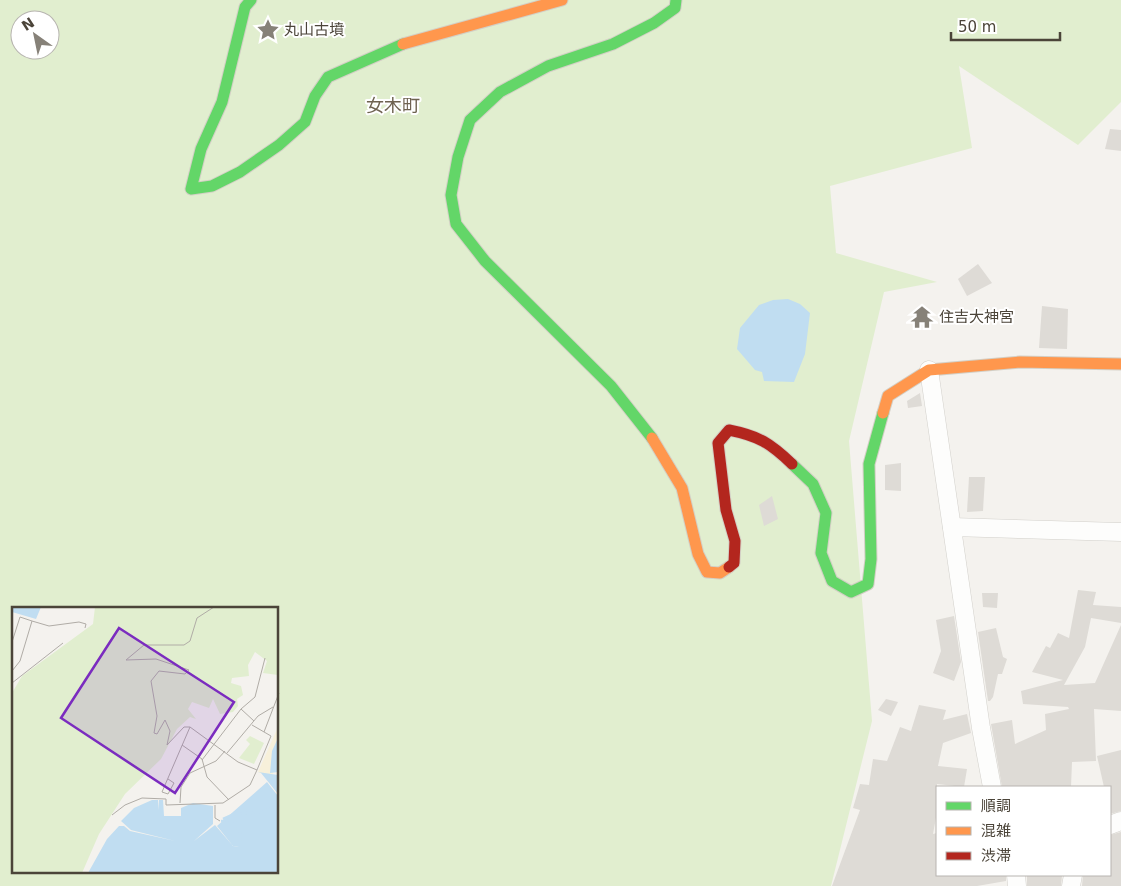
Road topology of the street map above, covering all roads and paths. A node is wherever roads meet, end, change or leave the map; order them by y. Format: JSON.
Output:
{"nodes":[{"id":1,"x":251,"y":0,"type":"edge"},
{"id":2,"x":562,"y":0,"type":"edge"},
{"id":3,"x":676,"y":0,"type":"edge"},
{"id":4,"x":1121,"y":364,"type":"edge"},
{"id":5,"x":929,"y":370,"type":"junction"},
{"id":6,"x":952,"y":527,"type":"junction"},
{"id":7,"x":1121,"y":532,"type":"edge"},
{"id":8,"x":992,"y":786,"type":"edge"}],
"edges":[{"from":1,"to":2,"type":"street"},
{"from":3,"to":5,"type":"street"},
{"from":4,"to":5,"type":"street"},
{"from":5,"to":6,"type":"street"},
{"from":6,"to":7,"type":"street"},
{"from":6,"to":8,"type":"street"}]}
